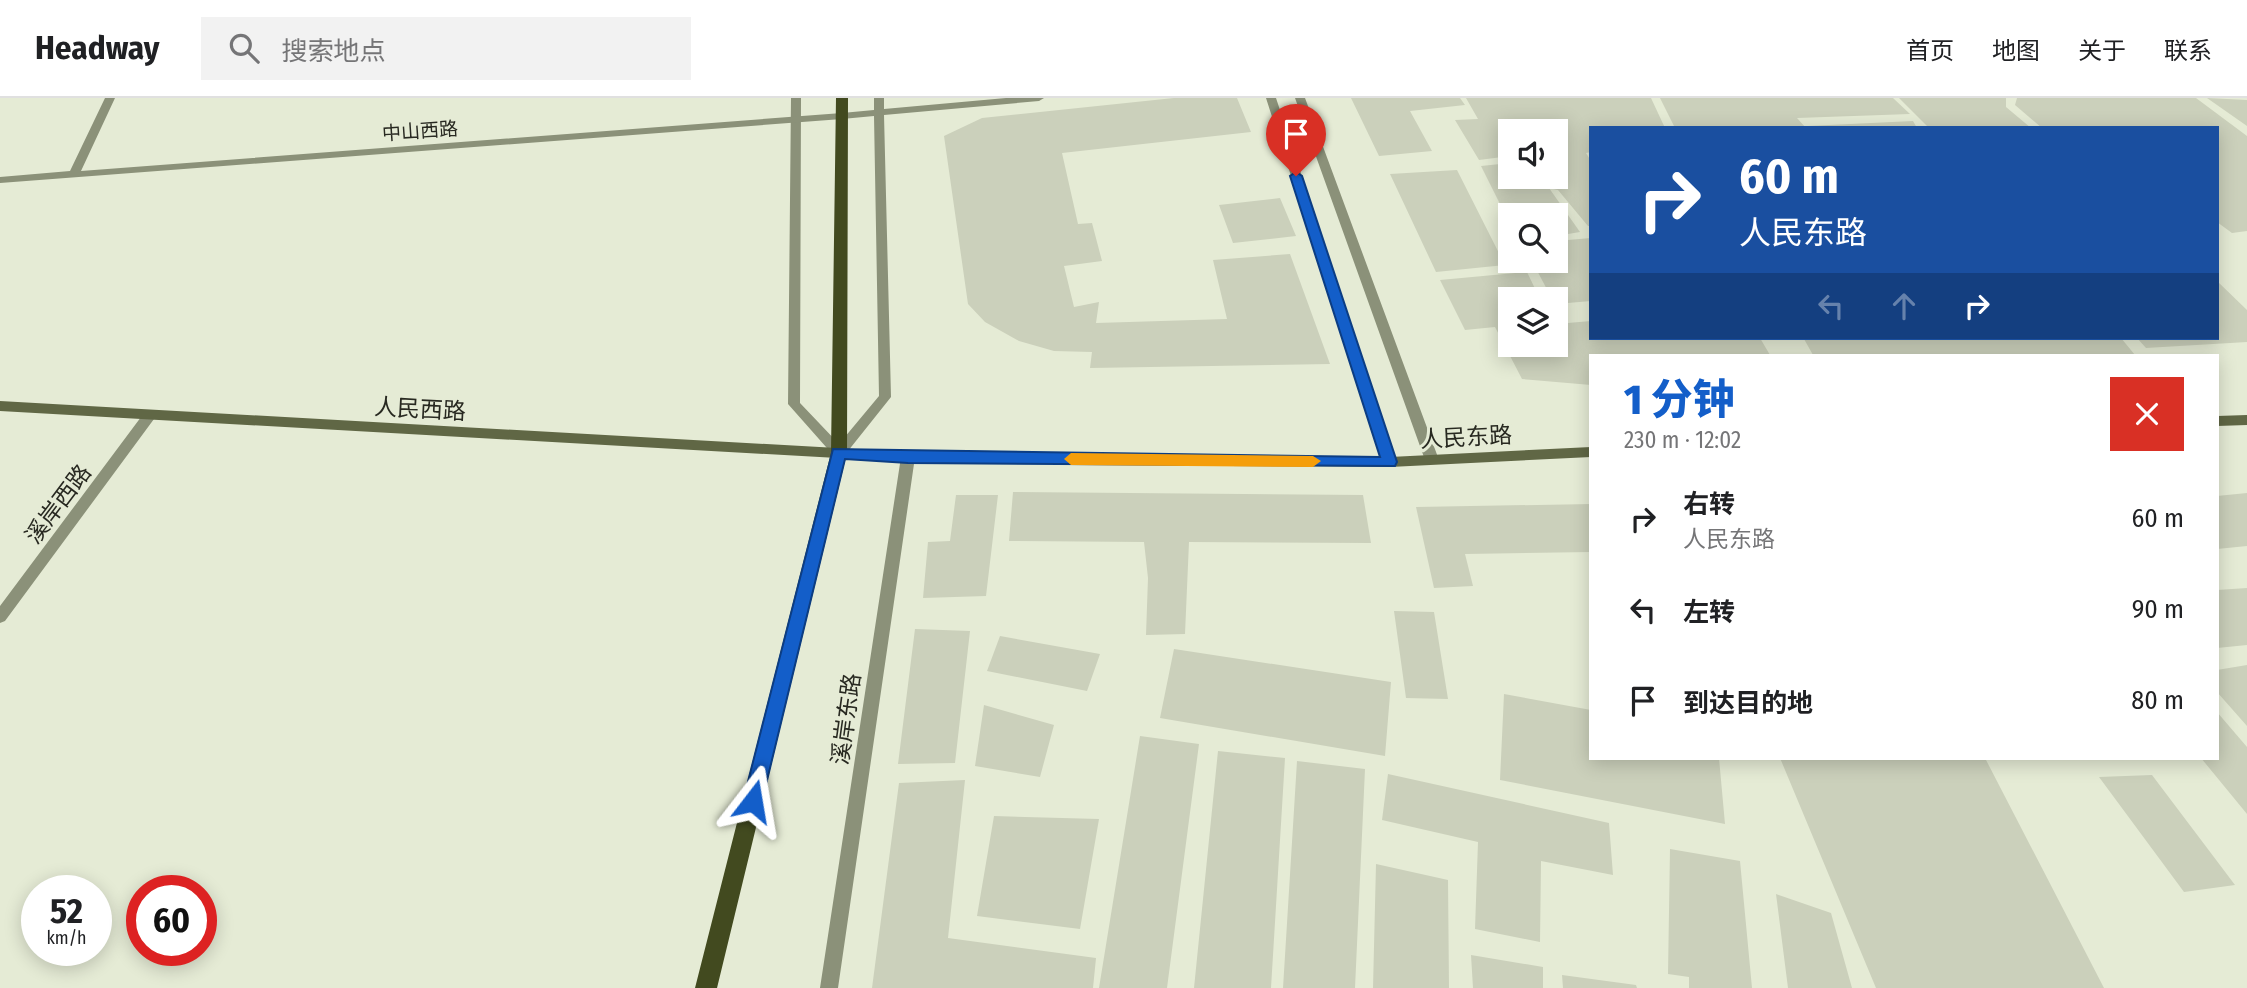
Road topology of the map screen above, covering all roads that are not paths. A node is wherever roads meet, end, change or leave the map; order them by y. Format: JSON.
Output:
{"nodes":[{"id":1,"x":110,"y":98,"type":"edge"},
{"id":2,"x":796,"y":98,"type":"edge"},
{"id":3,"x":842,"y":98,"type":"edge"},
{"id":4,"x":878,"y":98,"type":"edge"},
{"id":5,"x":1039,"y":98,"type":"edge"},
{"id":6,"x":1271,"y":98,"type":"edge"},
{"id":7,"x":1300,"y":98,"type":"edge"},
{"id":8,"x":880,"y":112,"type":"junction"},
{"id":9,"x":842,"y":116,"type":"junction"},
{"id":10,"x":795,"y":120,"type":"junction"},
{"id":11,"x":74,"y":175,"type":"junction"},
{"id":12,"x":0,"y":180,"type":"edge"},
{"id":13,"x":0,"y":406,"type":"edge"},
{"id":14,"x":149,"y":416,"type":"junction"},
{"id":15,"x":2247,"y":419,"type":"edge"},
{"id":16,"x":2219,"y":421,"type":"edge"},
{"id":17,"x":1589,"y":452,"type":"edge"},
{"id":18,"x":839,"y":453,"type":"junction"},
{"id":19,"x":908,"y":457,"type":"junction"},
{"id":20,"x":1432,"y":460,"type":"junction"},
{"id":21,"x":1390,"y":462,"type":"junction"},
{"id":22,"x":0,"y":617,"type":"edge"},
{"id":23,"x":706,"y":988,"type":"edge"},
{"id":24,"x":829,"y":988,"type":"edge"}],
"edges":[{"from":1,"to":11,"type":"street"},
{"from":2,"to":10,"type":"street"},
{"from":3,"to":9,"type":"main road"},
{"from":4,"to":8,"type":"street"},
{"from":5,"to":8,"type":"street","name":"中山西路"},
{"from":6,"to":21,"type":"street"},
{"from":7,"to":20,"type":"street"},
{"from":8,"to":9,"type":"street","name":"中山西路"},
{"from":8,"to":18,"type":"street"},
{"from":9,"to":10,"type":"street","name":"中山西路"},
{"from":9,"to":18,"type":"main road"},
{"from":10,"to":11,"type":"street","name":"中山西路"},
{"from":10,"to":18,"type":"street"},
{"from":11,"to":12,"type":"street","name":"中山西路"},
{"from":13,"to":14,"type":"main road","name":"人民西路"},
{"from":14,"to":18,"type":"main road","name":"人民西路"},
{"from":14,"to":22,"type":"street","name":"溪岸西路"},
{"from":15,"to":16,"type":"main road"},
{"from":17,"to":20,"type":"main road","name":"人民东路"},
{"from":18,"to":19,"type":"main road","name":"人民东路"},
{"from":18,"to":23,"type":"main road"},
{"from":19,"to":21,"type":"main road","name":"人民东路"},
{"from":19,"to":24,"type":"street","name":"溪岸东路"},
{"from":20,"to":21,"type":"main road","name":"人民东路"}]}
